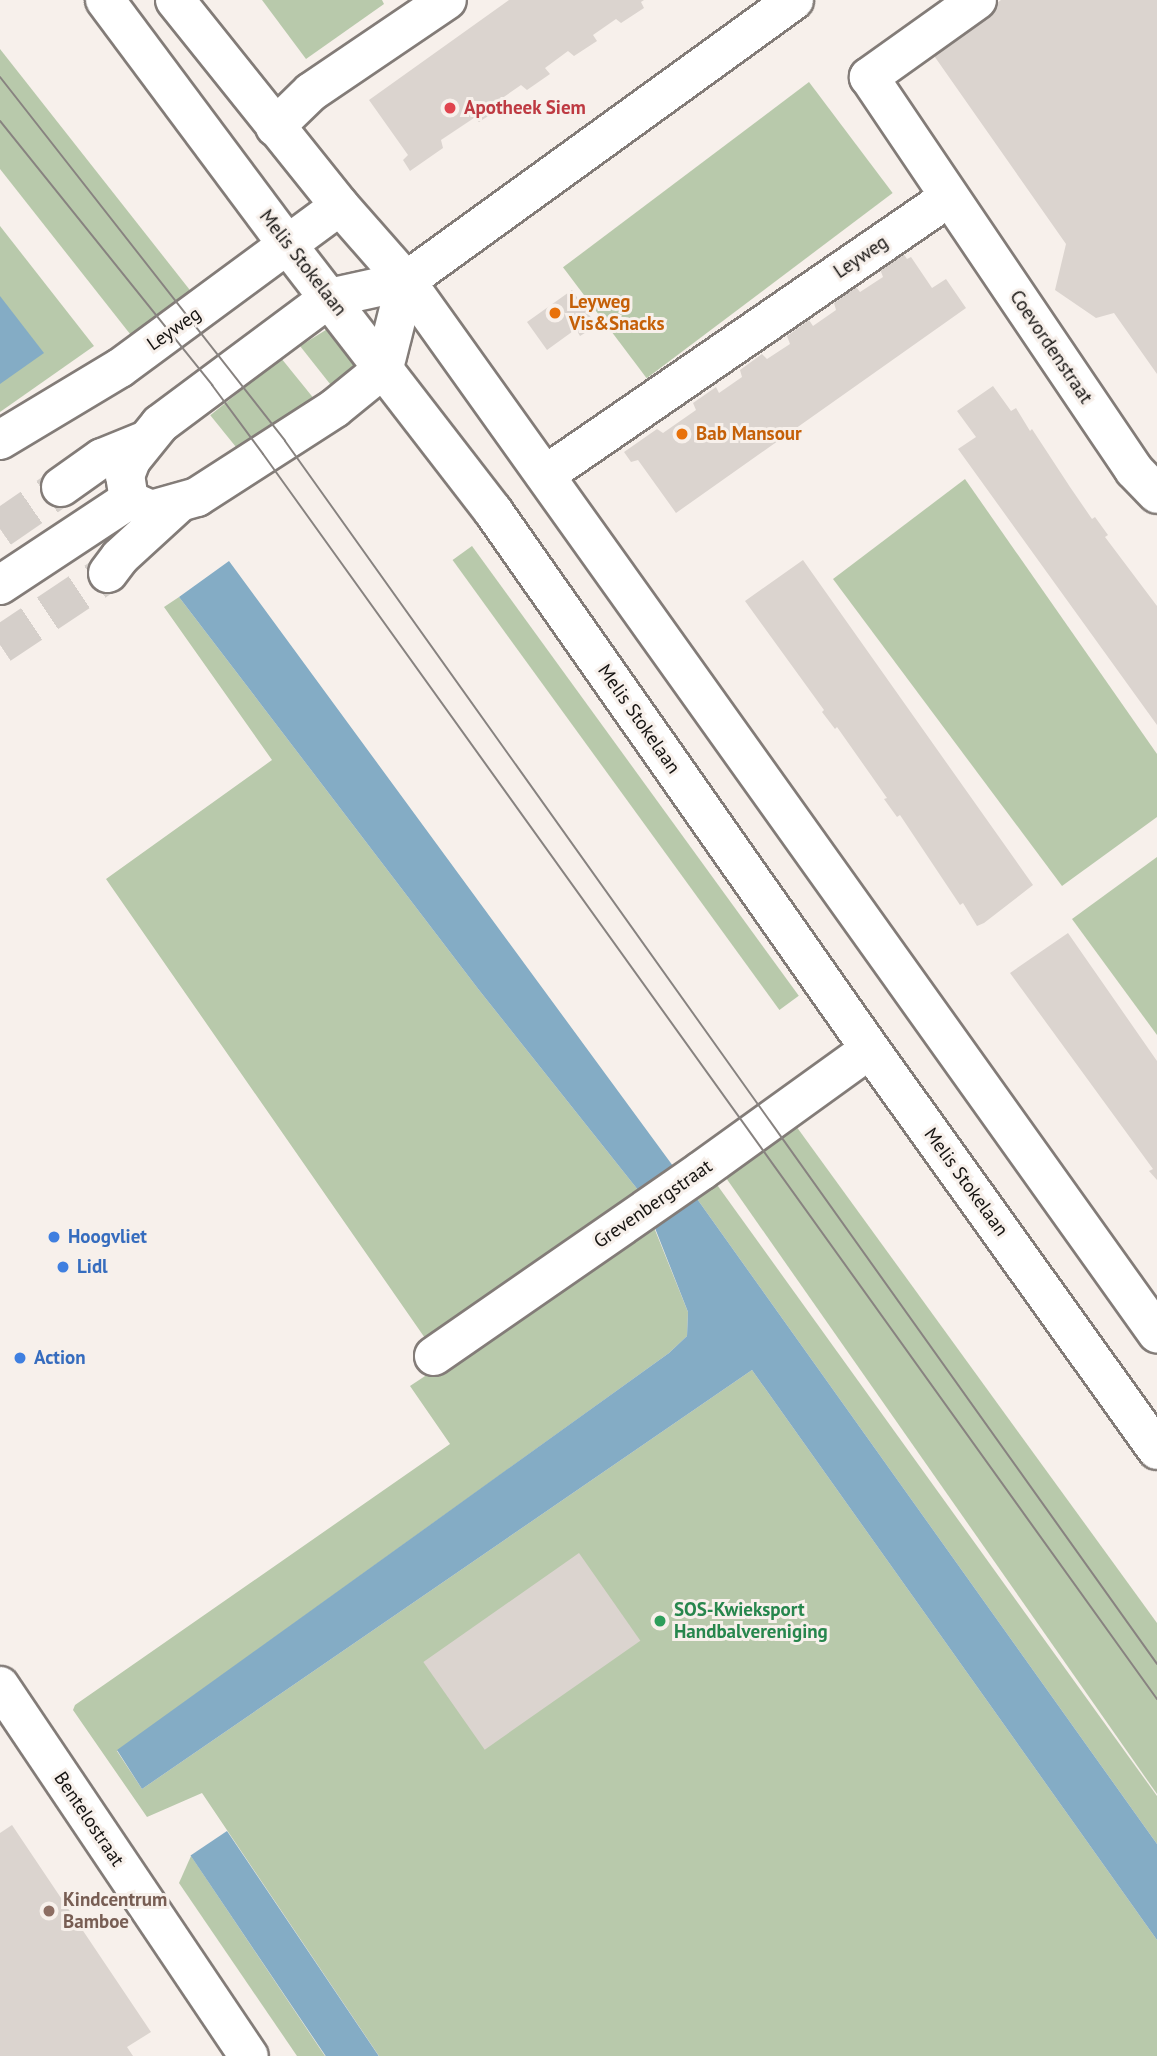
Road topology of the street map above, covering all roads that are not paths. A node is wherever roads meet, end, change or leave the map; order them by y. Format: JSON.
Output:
{"nodes":[{"id":1,"x":105,"y":0,"type":"edge"},
{"id":2,"x":175,"y":0,"type":"edge"},
{"id":3,"x":447,"y":0,"type":"edge"},
{"id":4,"x":794,"y":0,"type":"edge"},
{"id":5,"x":977,"y":0,"type":"edge"},
{"id":6,"x":275,"y":127,"type":"junction"},
{"id":7,"x":949,"y":197,"type":"junction"},
{"id":8,"x":340,"y":206,"type":"junction"},
{"id":9,"x":289,"y":247,"type":"junction"},
{"id":10,"x":406,"y":281,"type":"junction"},
{"id":11,"x":329,"y":298,"type":"junction"},
{"id":12,"x":384,"y":368,"type":"junction"},
{"id":13,"x":0,"y":440,"type":"edge"},
{"id":14,"x":144,"y":442,"type":"junction"},
{"id":15,"x":545,"y":475,"type":"junction"},
{"id":16,"x":61,"y":487,"type":"tunnel mouth"},
{"id":17,"x":1157,"y":494,"type":"edge"},
{"id":18,"x":129,"y":500,"type":"junction"},
{"id":19,"x":179,"y":503,"type":"junction"},
{"id":20,"x":108,"y":573,"type":"tunnel mouth"},
{"id":21,"x":0,"y":585,"type":"edge"},
{"id":22,"x":870,"y":1048,"type":"junction"},
{"id":23,"x":1157,"y":1334,"type":"edge"},
{"id":24,"x":434,"y":1356,"type":"dead end"},
{"id":25,"x":1157,"y":1450,"type":"edge"},
{"id":26,"x":0,"y":1686,"type":"edge"},
{"id":27,"x":249,"y":2056,"type":"edge"}],
"edges":[{"from":1,"to":9,"type":"street","name":"Melis Stokelaan"},
{"from":2,"to":6,"type":"street"},
{"from":3,"to":6,"type":"street"},
{"from":4,"to":10,"type":"street"},
{"from":5,"to":7,"type":"street"},
{"from":6,"to":8,"type":"street"},
{"from":7,"to":15,"type":"street","name":"Leyweg"},
{"from":7,"to":17,"type":"street","name":"Coevordenstraat"},
{"from":8,"to":9,"type":"street","name":"Leyweg"},
{"from":8,"to":10,"type":"street"},
{"from":9,"to":11,"type":"street","name":"Melis Stokelaan"},
{"from":9,"to":13,"type":"street","name":"Leyweg"},
{"from":10,"to":11,"type":"street"},
{"from":10,"to":12,"type":"street"},
{"from":10,"to":15,"type":"street"},
{"from":11,"to":12,"type":"street","name":"Melis Stokelaan"},
{"from":11,"to":14,"type":"street"},
{"from":12,"to":19,"type":"street"},
{"from":12,"to":22,"type":"street","name":"Melis Stokelaan"},
{"from":14,"to":16,"type":"street"},
{"from":14,"to":18,"type":"street"},
{"from":15,"to":23,"type":"street"},
{"from":18,"to":19,"type":"street"},
{"from":18,"to":21,"type":"street"},
{"from":19,"to":20,"type":"street"},
{"from":22,"to":24,"type":"street","name":"Grevenbergstraat"},
{"from":22,"to":25,"type":"street","name":"Melis Stokelaan"},
{"from":26,"to":27,"type":"street","name":"Bentelostraat"}]}
